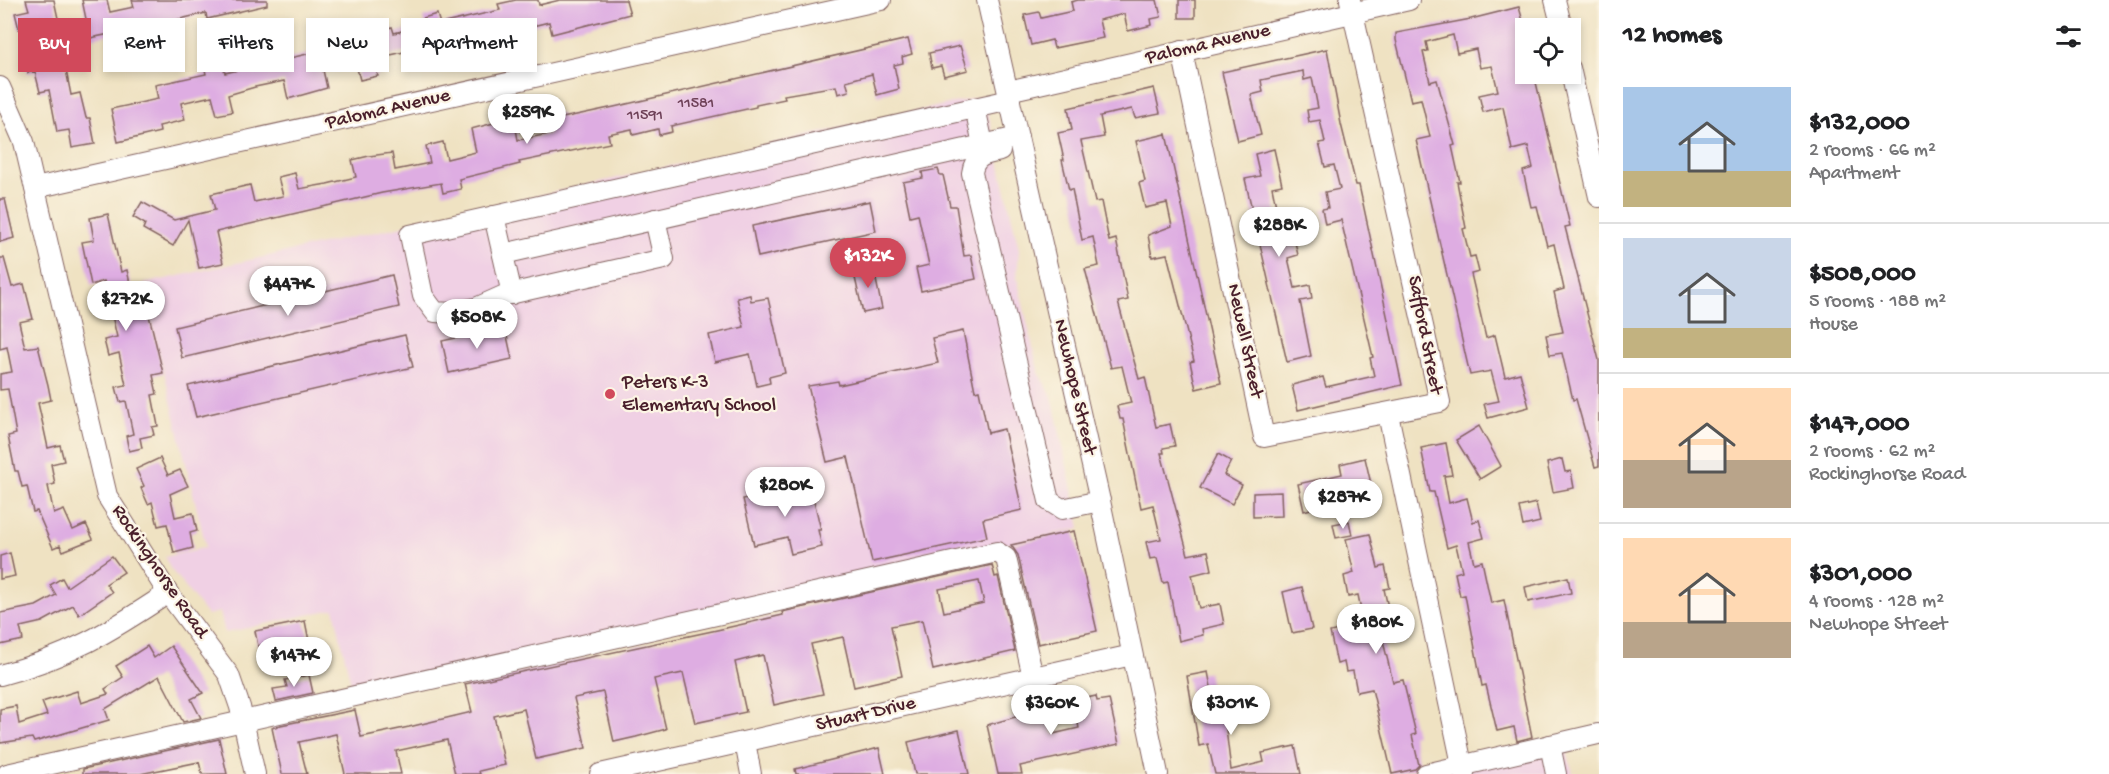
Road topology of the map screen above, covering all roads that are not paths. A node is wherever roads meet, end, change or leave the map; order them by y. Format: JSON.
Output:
{"nodes":[{"id":1,"x":881,"y":0,"type":"edge"},
{"id":2,"x":987,"y":0,"type":"edge"},
{"id":3,"x":1409,"y":0,"type":"edge"},
{"id":4,"x":1555,"y":0,"type":"edge"},
{"id":5,"x":1352,"y":6,"type":"edge"},
{"id":6,"x":1560,"y":18,"type":"edge"},
{"id":7,"x":1182,"y":51,"type":"junction"},
{"id":8,"x":1574,"y":84,"type":"edge"},
{"id":9,"x":0,"y":87,"type":"edge"},
{"id":10,"x":1009,"y":95,"type":"junction"},
{"id":11,"x":975,"y":108,"type":"junction"},
{"id":12,"x":1019,"y":142,"type":"junction"},
{"id":13,"x":983,"y":144,"type":"junction"},
{"id":14,"x":35,"y":188,"type":"junction"},
{"id":15,"x":1599,"y":197,"type":"edge"},
{"id":16,"x":494,"y":216,"type":"junction"},
{"id":17,"x":655,"y":219,"type":"junction"},
{"id":18,"x":503,"y":254,"type":"junction"},
{"id":19,"x":512,"y":294,"type":"junction"},
{"id":20,"x":1388,"y":414,"type":"junction"},
{"id":21,"x":1100,"y":501,"type":"junction"},
{"id":22,"x":168,"y":593,"type":"junction"},
{"id":23,"x":1132,"y":655,"type":"junction"},
{"id":24,"x":0,"y":675,"type":"edge"},
{"id":25,"x":1033,"y":677,"type":"junction"},
{"id":26,"x":243,"y":722,"type":"junction"},
{"id":27,"x":1598,"y":734,"type":"edge"},
{"id":28,"x":745,"y":742,"type":"junction"},
{"id":29,"x":1550,"y":746,"type":"junction"},
{"id":30,"x":1463,"y":770,"type":"edge"},
{"id":31,"x":7,"y":774,"type":"edge"},
{"id":32,"x":255,"y":774,"type":"edge"},
{"id":33,"x":600,"y":774,"type":"edge"},
{"id":34,"x":751,"y":774,"type":"edge"},
{"id":35,"x":1158,"y":774,"type":"edge"},
{"id":36,"x":1426,"y":774,"type":"edge"},
{"id":37,"x":1563,"y":774,"type":"edge"}],
"edges":[{"from":1,"to":14,"type":"street","name":"Paloma Avenue"},
{"from":2,"to":10,"type":"street","name":"Newhope Street"},
{"from":3,"to":5,"type":"street","name":"Paloma Avenue"},
{"from":4,"to":6,"type":"street"},
{"from":5,"to":7,"type":"street","name":"Paloma Avenue"},
{"from":5,"to":20,"type":"street","name":"Safford Street"},
{"from":7,"to":10,"type":"street","name":"Paloma Avenue"},
{"from":7,"to":20,"type":"street","name":"Newell Street"},
{"from":8,"to":15,"type":"street"},
{"from":9,"to":14,"type":"street","name":"Rockinghorse Road"},
{"from":10,"to":11,"type":"street","name":"Paloma Avenue"},
{"from":10,"to":12,"type":"street","name":"Newhope Street"},
{"from":11,"to":13,"type":"street"},
{"from":11,"to":16,"type":"street","name":"Paloma Avenue"},
{"from":12,"to":13,"type":"street"},
{"from":12,"to":21,"type":"street","name":"Newhope Street"},
{"from":12,"to":21,"type":"street"},
{"from":13,"to":17,"type":"street"},
{"from":14,"to":22,"type":"street","name":"Rockinghorse Road"},
{"from":16,"to":18,"type":"street"},
{"from":16,"to":19,"type":"street","name":"Paloma Avenue"},
{"from":17,"to":18,"type":"street"},
{"from":17,"to":19,"type":"street"},
{"from":18,"to":19,"type":"street"},
{"from":20,"to":30,"type":"street"},
{"from":21,"to":23,"type":"street","name":"Newhope Street"},
{"from":22,"to":24,"type":"street"},
{"from":22,"to":26,"type":"street","name":"Rockinghorse Road"},
{"from":23,"to":25,"type":"street","name":"Stuart Drive"},
{"from":23,"to":35,"type":"street","name":"Newhope Street"},
{"from":25,"to":26,"type":"street"},
{"from":25,"to":28,"type":"street","name":"Stuart Drive"},
{"from":26,"to":31,"type":"street"},
{"from":26,"to":32,"type":"street","name":"Rockinghorse Road"},
{"from":27,"to":29,"type":"street"},
{"from":28,"to":33,"type":"street","name":"Stuart Drive"},
{"from":28,"to":34,"type":"street"},
{"from":29,"to":30,"type":"street"},
{"from":29,"to":37,"type":"street"},
{"from":30,"to":36,"type":"street"}]}
